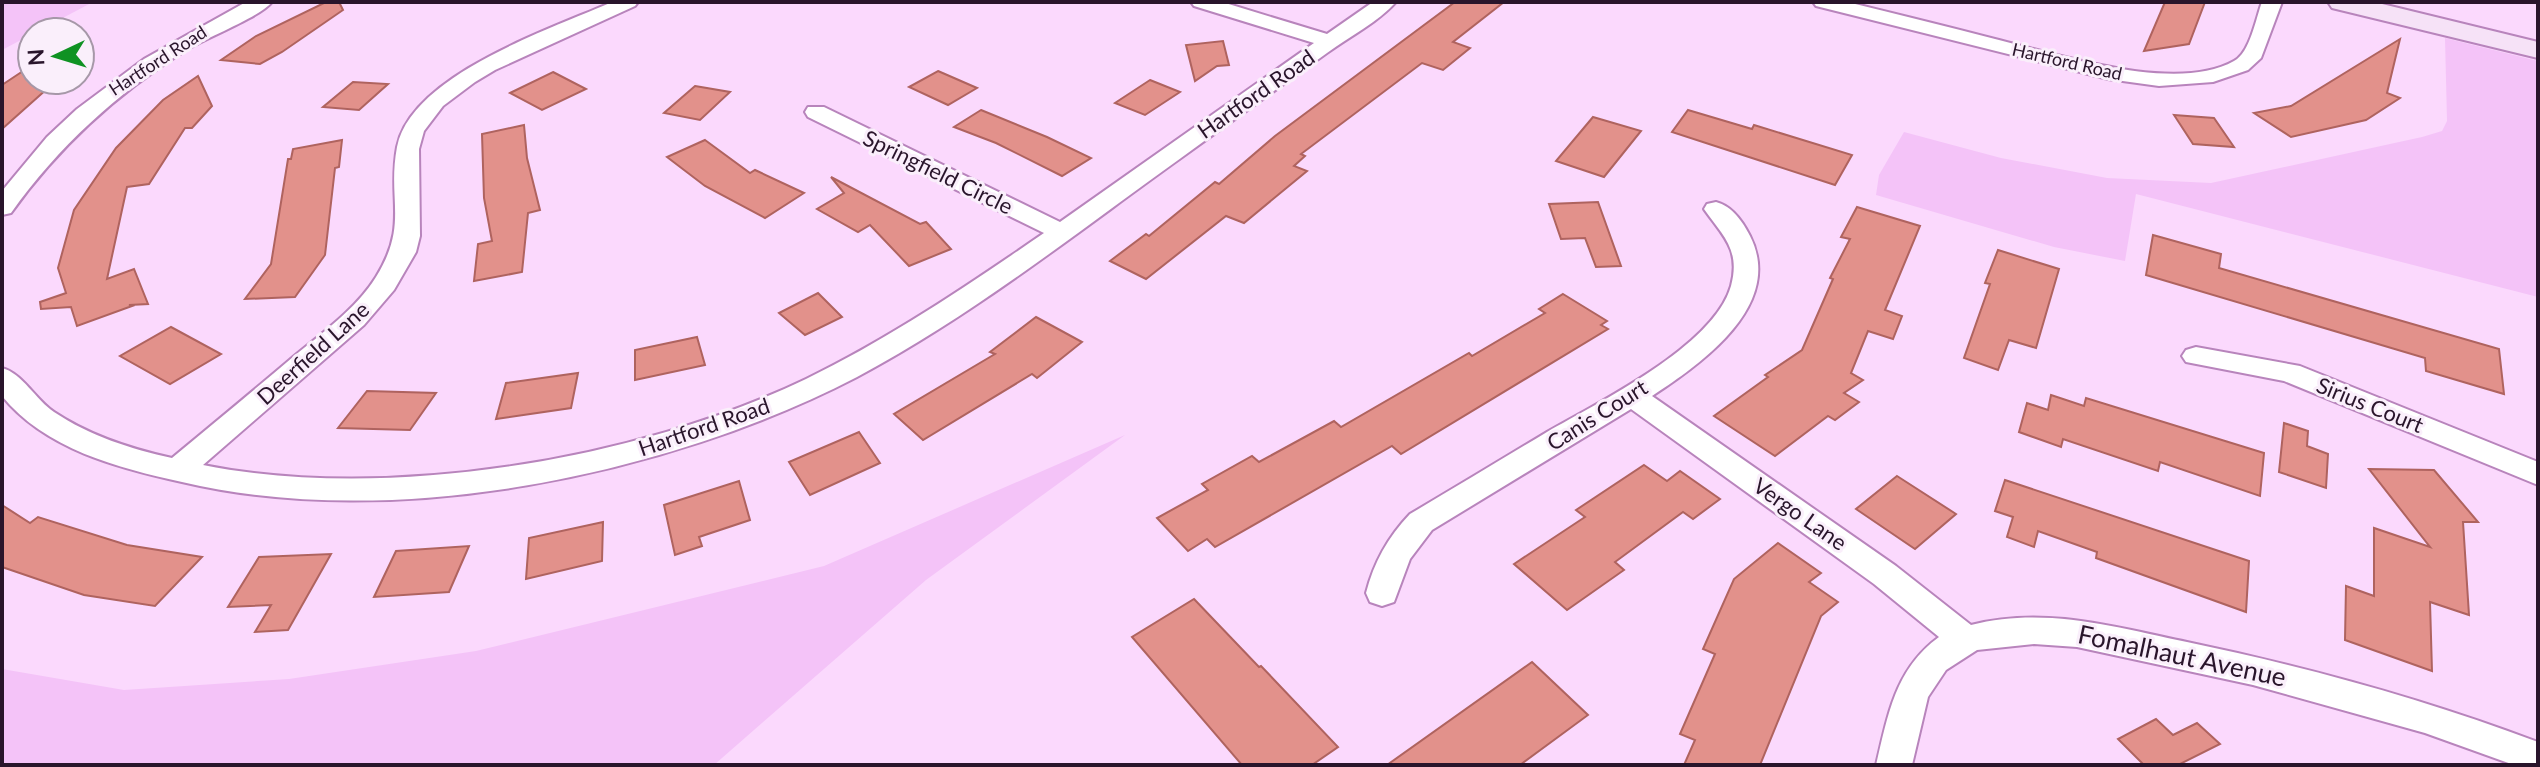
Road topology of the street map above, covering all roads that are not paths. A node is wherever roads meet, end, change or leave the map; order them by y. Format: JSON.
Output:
{"nodes":[{"id":1,"x":262,"y":2,"type":"edge"},
{"id":2,"x":628,"y":2,"type":"edge"},
{"id":3,"x":1201,"y":2,"type":"edge"},
{"id":4,"x":1386,"y":2,"type":"edge"},
{"id":5,"x":1823,"y":2,"type":"edge"},
{"id":6,"x":2272,"y":2,"type":"edge"},
{"id":7,"x":2341,"y":2,"type":"edge"},
{"id":8,"x":1330,"y":41,"type":"junction"},
{"id":9,"x":2538,"y":50,"type":"edge"},
{"id":10,"x":816,"y":112,"type":"dead end"},
{"id":11,"x":2,"y":208,"type":"edge"},
{"id":12,"x":1716,"y":209,"type":"dead end"},
{"id":13,"x":1061,"y":232,"type":"junction"},
{"id":14,"x":2196,"y":356,"type":"dead end"},
{"id":15,"x":2,"y":377,"type":"edge"},
{"id":16,"x":1631,"y":395,"type":"junction"},
{"id":17,"x":178,"y":470,"type":"junction"},
{"id":18,"x":2538,"y":474,"type":"edge"},
{"id":19,"x":1382,"y":593,"type":"dead end"},
{"id":20,"x":1964,"y":638,"type":"junction"},
{"id":21,"x":2538,"y":758,"type":"edge"},
{"id":22,"x":1894,"y":765,"type":"edge"}],
"edges":[{"from":1,"to":11,"type":"street","name":"Hartford Road"},
{"from":2,"to":17,"type":"street","name":"Deerfield Lane"},
{"from":3,"to":8,"type":"street","name":"Hartford Road"},
{"from":4,"to":8,"type":"street","name":"Hartford Road"},
{"from":5,"to":6,"type":"street","name":"Hartford Road"},
{"from":7,"to":9,"type":"street"},
{"from":8,"to":13,"type":"street","name":"Hartford Road"},
{"from":10,"to":13,"type":"street","name":"Springfield Circle"},
{"from":12,"to":16,"type":"street","name":"Canis Court"},
{"from":13,"to":17,"type":"street","name":"Hartford Road"},
{"from":14,"to":18,"type":"street","name":"Sirius Court"},
{"from":15,"to":17,"type":"street","name":"Hartford Road"},
{"from":16,"to":19,"type":"street","name":"Canis Court"},
{"from":16,"to":20,"type":"street","name":"Vergo Lane"},
{"from":20,"to":21,"type":"street","name":"Fomalhaut Avenue"},
{"from":20,"to":22,"type":"street"}]}
